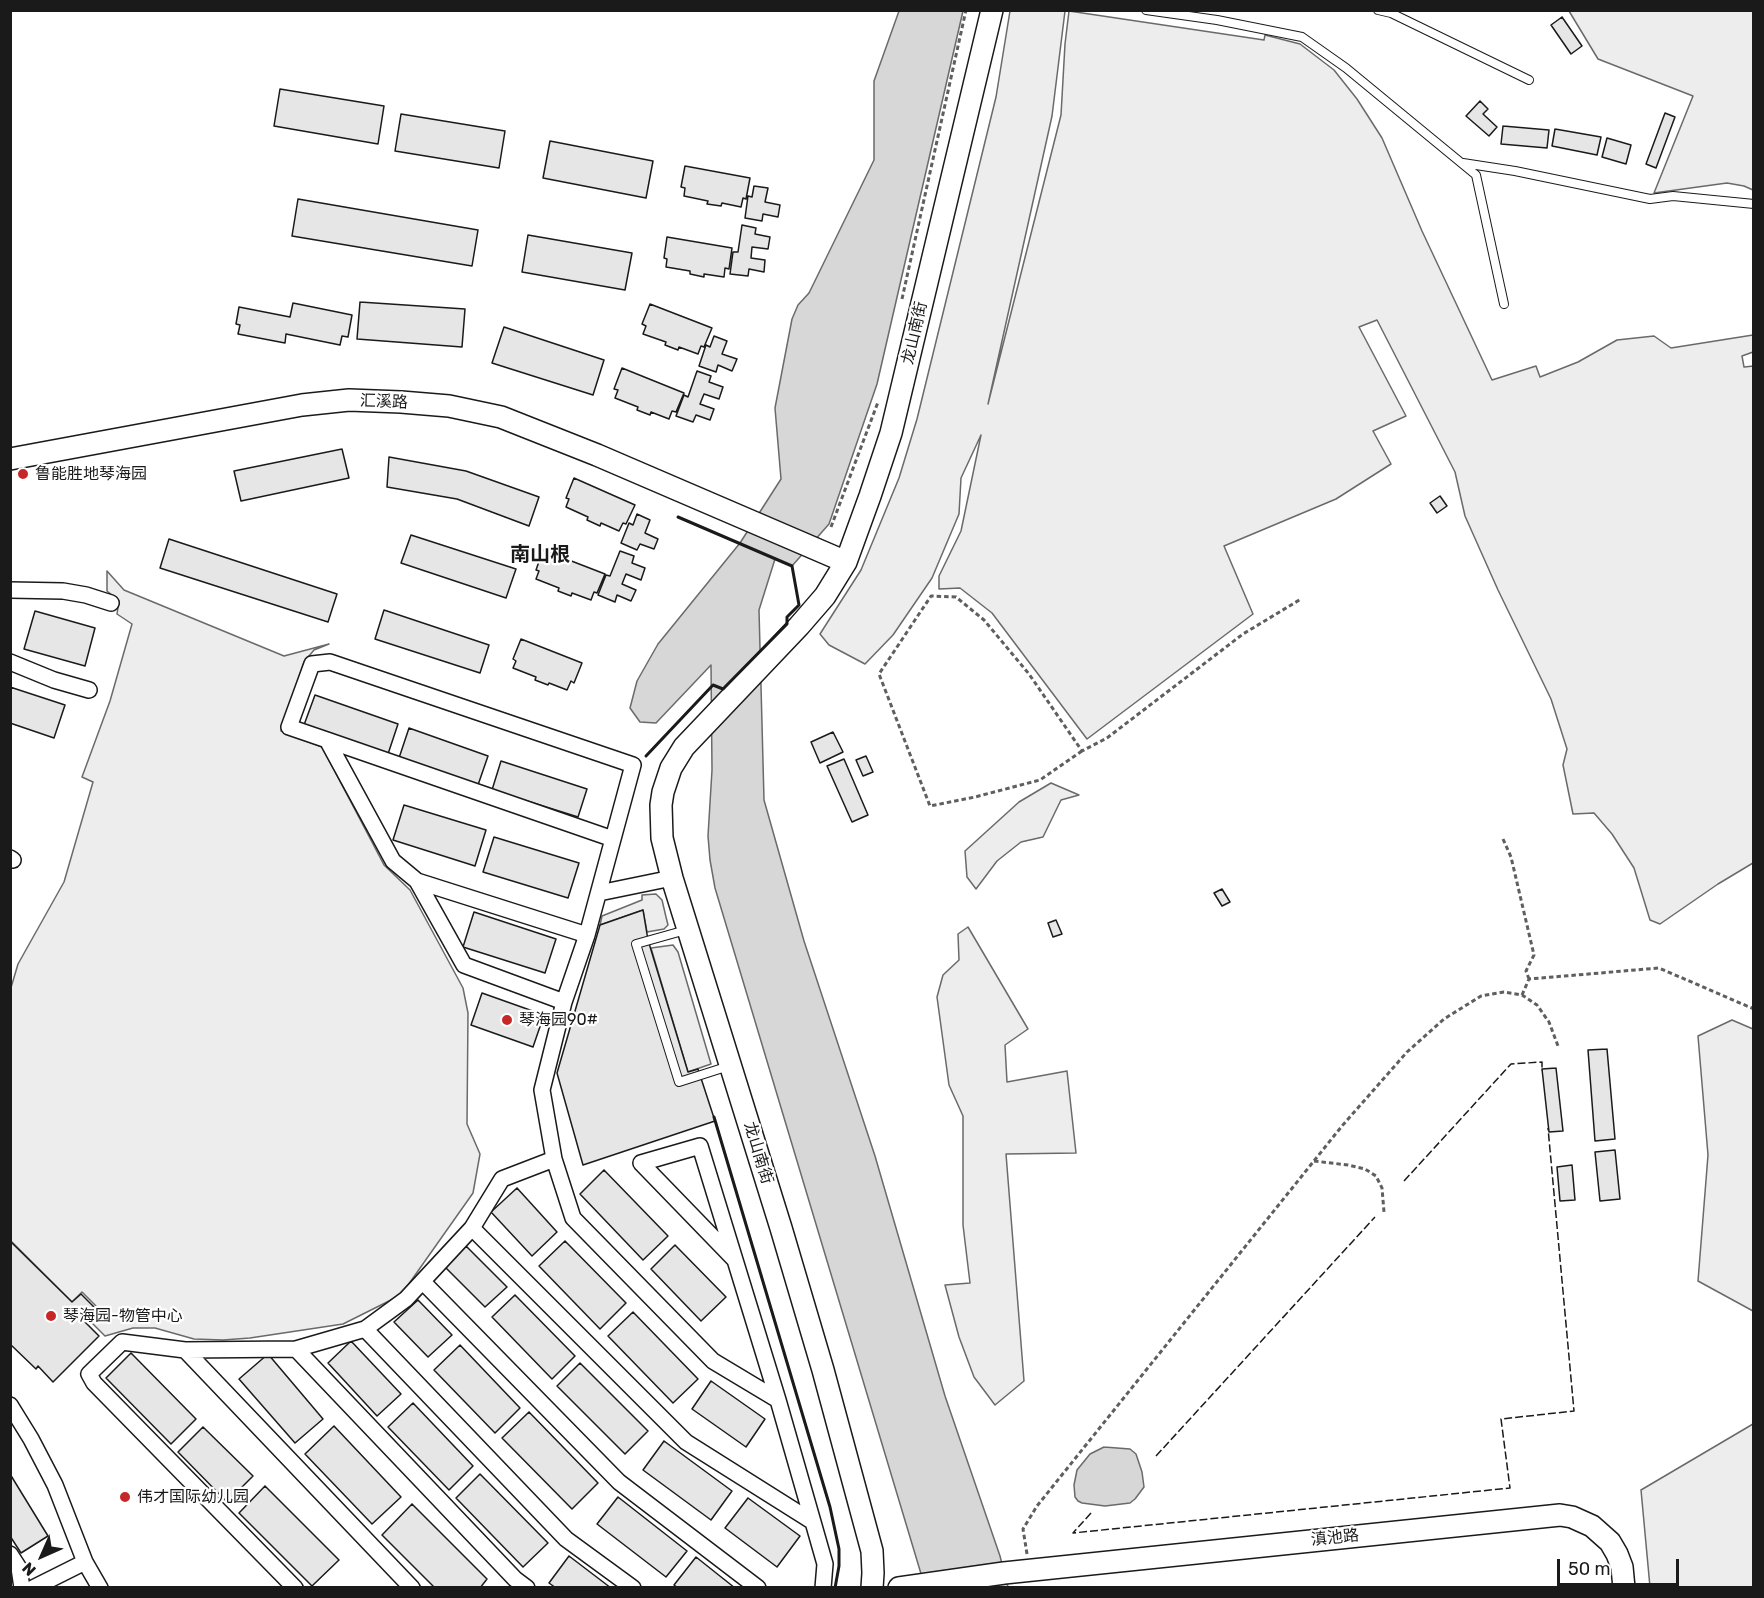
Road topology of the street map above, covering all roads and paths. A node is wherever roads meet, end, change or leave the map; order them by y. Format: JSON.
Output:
{"nodes":[{"id":1,"x":966,"y":10,"type":"edge"},
{"id":2,"x":992,"y":10,"type":"edge"},
{"id":3,"x":1146,"y":10,"type":"edge"},
{"id":4,"x":1377,"y":10,"type":"edge"},
{"id":5,"x":1529,"y":80,"type":"dead end"},
{"id":6,"x":1461,"y":163,"type":"junction"},
{"id":7,"x":1754,"y":204,"type":"edge"},
{"id":8,"x":901,"y":304,"type":"dead end"},
{"id":9,"x":1504,"y":304,"type":"dead end"},
{"id":10,"x":879,"y":397,"type":"dead end"},
{"id":11,"x":10,"y":459,"type":"edge"},
{"id":12,"x":831,"y":527,"type":"dead end"},
{"id":13,"x":846,"y":562,"type":"junction"},
{"id":14,"x":10,"y":590,"type":"edge"},
{"id":15,"x":1301,"y":599,"type":"dead end"},
{"id":16,"x":111,"y":603,"type":"dead end"},
{"id":17,"x":10,"y":662,"type":"edge"},
{"id":18,"x":89,"y":690,"type":"dead end"},
{"id":19,"x":327,"y":740,"type":"junction"},
{"id":20,"x":1082,"y":751,"type":"junction"},
{"id":21,"x":614,"y":839,"type":"junction"},
{"id":22,"x":1503,"y":839,"type":"dead end"},
{"id":23,"x":672,"y":878,"type":"junction"},
{"id":24,"x":417,"y":881,"type":"junction"},
{"id":25,"x":599,"y":892,"type":"junction"},
{"id":26,"x":688,"y":929,"type":"junction"},
{"id":27,"x":587,"y":935,"type":"junction"},
{"id":28,"x":1529,"y":980,"type":"junction"},
{"id":29,"x":1522,"y":995,"type":"junction"},
{"id":30,"x":564,"y":1002,"type":"junction"},
{"id":31,"x":1754,"y":1009,"type":"edge"},
{"id":32,"x":1558,"y":1046,"type":"dead end"},
{"id":33,"x":730,"y":1066,"type":"junction"},
{"id":34,"x":554,"y":1158,"type":"junction"},
{"id":35,"x":1314,"y":1161,"type":"junction"},
{"id":36,"x":1384,"y":1212,"type":"dead end"},
{"id":37,"x":472,"y":1228,"type":"junction"},
{"id":38,"x":734,"y":1259,"type":"junction"},
{"id":39,"x":423,"y":1282,"type":"junction"},
{"id":40,"x":365,"y":1329,"type":"junction"},
{"id":41,"x":296,"y":1349,"type":"junction"},
{"id":42,"x":185,"y":1350,"type":"junction"},
{"id":43,"x":778,"y":1400,"type":"junction"},
{"id":44,"x":10,"y":1405,"type":"edge"},
{"id":45,"x":813,"y":1522,"type":"junction"},
{"id":46,"x":10,"y":1554,"type":"edge"},
{"id":47,"x":86,"y":1562,"type":"junction"},
{"id":48,"x":1031,"y":1570,"type":"junction"},
{"id":49,"x":22,"y":1587,"type":"edge"},
{"id":50,"x":33,"y":1587,"type":"edge"},
{"id":51,"x":100,"y":1587,"type":"edge"},
{"id":52,"x":295,"y":1587,"type":"edge"},
{"id":53,"x":412,"y":1587,"type":"edge"},
{"id":54,"x":527,"y":1587,"type":"edge"},
{"id":55,"x":633,"y":1587,"type":"edge"},
{"id":56,"x":758,"y":1587,"type":"edge"},
{"id":57,"x":823,"y":1587,"type":"edge"},
{"id":58,"x":872,"y":1587,"type":"edge"},
{"id":59,"x":899,"y":1587,"type":"edge"},
{"id":60,"x":1624,"y":1587,"type":"edge"}],
"edges":[{"from":1,"to":8,"type":"path"},
{"from":2,"to":13,"type":"street","name":"龙山南街"},
{"from":3,"to":6,"type":"lane"},
{"from":4,"to":5,"type":"lane"},
{"from":6,"to":7,"type":"lane"},
{"from":6,"to":9,"type":"lane"},
{"from":10,"to":12,"type":"path"},
{"from":11,"to":13,"type":"street","name":"汇溪路"},
{"from":13,"to":23,"type":"street","name":"龙山南街"},
{"from":14,"to":16,"type":"street"},
{"from":15,"to":20,"type":"path"},
{"from":17,"to":18,"type":"street"},
{"from":19,"to":21,"type":"street"},
{"from":19,"to":21,"type":"street"},
{"from":19,"to":24,"type":"street"},
{"from":20,"to":20,"type":"path"},
{"from":21,"to":25,"type":"street"},
{"from":22,"to":28,"type":"path"},
{"from":23,"to":25,"type":"street"},
{"from":23,"to":26,"type":"street","name":"龙山南街"},
{"from":24,"to":27,"type":"street"},
{"from":24,"to":30,"type":"street"},
{"from":25,"to":27,"type":"street"},
{"from":26,"to":33,"type":"street","name":"龙山南街"},
{"from":26,"to":33,"type":"lane"},
{"from":27,"to":30,"type":"street"},
{"from":28,"to":29,"type":"path"},
{"from":28,"to":31,"type":"path"},
{"from":29,"to":32,"type":"path"},
{"from":29,"to":35,"type":"path"},
{"from":30,"to":34,"type":"street"},
{"from":33,"to":58,"type":"street","name":"龙山南街"},
{"from":34,"to":37,"type":"street"},
{"from":34,"to":43,"type":"street"},
{"from":35,"to":36,"type":"path"},
{"from":35,"to":48,"type":"path"},
{"from":37,"to":39,"type":"street"},
{"from":37,"to":45,"type":"street"},
{"from":38,"to":38,"type":"street"},
{"from":38,"to":43,"type":"street"},
{"from":39,"to":40,"type":"street"},
{"from":39,"to":56,"type":"street"},
{"from":40,"to":41,"type":"street"},
{"from":40,"to":55,"type":"street"},
{"from":41,"to":42,"type":"street"},
{"from":41,"to":54,"type":"street"},
{"from":42,"to":52,"type":"street"},
{"from":42,"to":53,"type":"street"},
{"from":43,"to":45,"type":"street"},
{"from":44,"to":47,"type":"street"},
{"from":45,"to":57,"type":"street"},
{"from":46,"to":49,"type":"street"},
{"from":47,"to":50,"type":"street"},
{"from":47,"to":51,"type":"street"},
{"from":48,"to":59,"type":"street","name":"滇池路"},
{"from":48,"to":60,"type":"street","name":"滇池路"}]}
